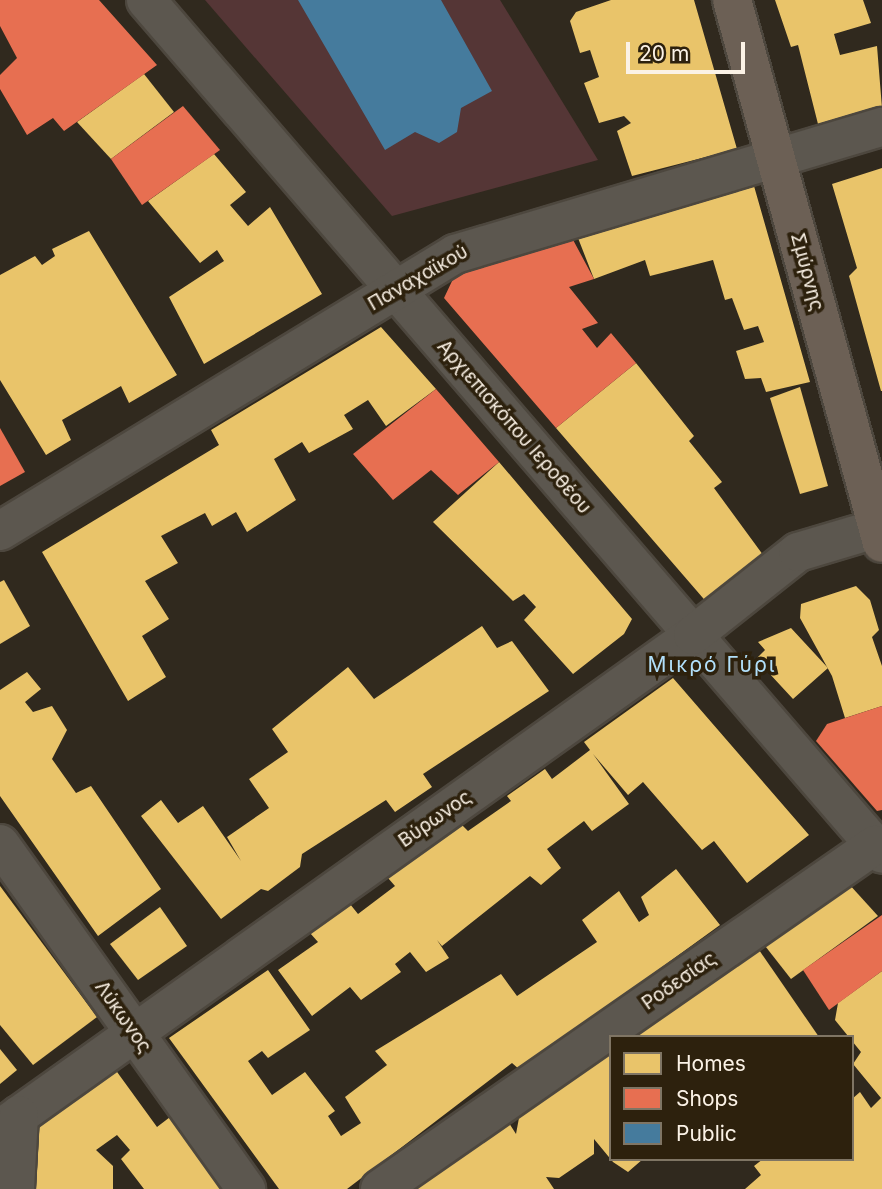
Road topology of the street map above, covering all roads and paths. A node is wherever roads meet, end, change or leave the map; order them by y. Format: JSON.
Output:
{"nodes":[{"id":1,"x":146,"y":0,"type":"edge"},
{"id":2,"x":732,"y":0,"type":"edge"},
{"id":3,"x":882,"y":127,"type":"edge"},
{"id":4,"x":776,"y":159,"type":"junction"},
{"id":5,"x":396,"y":290,"type":"junction"},
{"id":6,"x":0,"y":531,"type":"edge"},
{"id":7,"x":881,"y":533,"type":"edge"},
{"id":8,"x":693,"y":635,"type":"junction"},
{"id":9,"x":0,"y":844,"type":"edge"},
{"id":10,"x":878,"y":850,"type":"edge"},
{"id":11,"x":134,"y":1032,"type":"junction"},
{"id":12,"x":9,"y":1122,"type":"edge"},
{"id":13,"x":15,"y":1189,"type":"edge"},
{"id":14,"x":246,"y":1189,"type":"edge"},
{"id":15,"x":380,"y":1189,"type":"edge"}],
"edges":[{"from":1,"to":5,"type":"street","name":"Αρχιεπισκόπου Ιεροθέου"},
{"from":2,"to":4,"type":"main road","name":"Σμύρνης"},
{"from":3,"to":4,"type":"street","name":"Παναχαϊκού"},
{"from":4,"to":5,"type":"street","name":"Παναχαϊκού"},
{"from":4,"to":7,"type":"main road","name":"Σμύρνης"},
{"from":5,"to":6,"type":"street","name":"Παναχαϊκού"},
{"from":5,"to":8,"type":"street","name":"Αρχιεπισκόπου Ιεροθέου"},
{"from":7,"to":8,"type":"street","name":"Βύρωνος"},
{"from":8,"to":10,"type":"street","name":"Αρχιεπισκόπου Ιεροθέου"},
{"from":8,"to":11,"type":"street","name":"Βύρωνος"},
{"from":9,"to":11,"type":"street","name":"Λύκωνος"},
{"from":10,"to":15,"type":"street","name":"Ροδεσίας"},
{"from":11,"to":12,"type":"street","name":"Βύρωνος"},
{"from":11,"to":14,"type":"street","name":"Λύκωνος"},
{"from":12,"to":13,"type":"street"}]}
